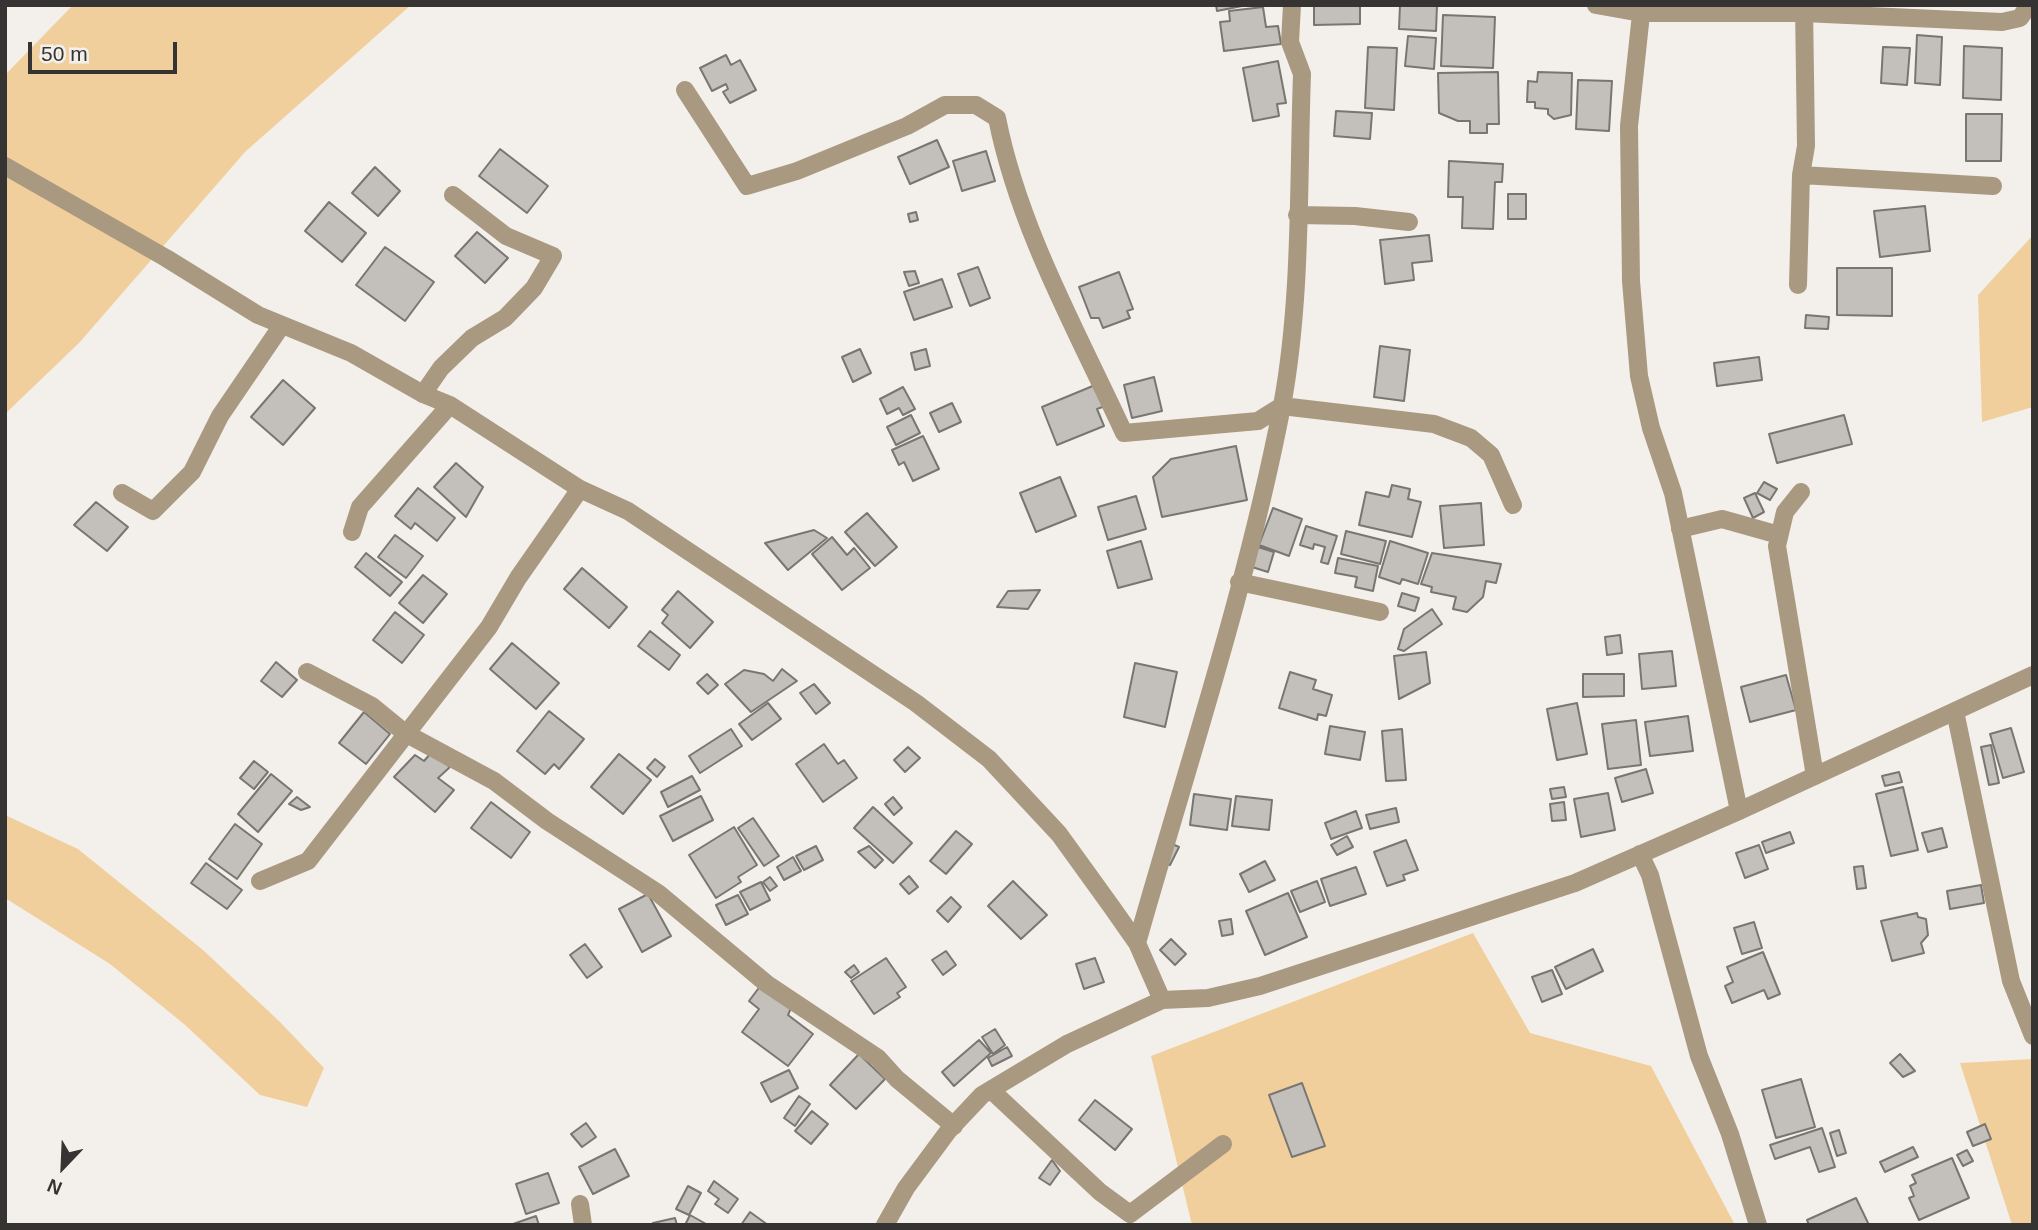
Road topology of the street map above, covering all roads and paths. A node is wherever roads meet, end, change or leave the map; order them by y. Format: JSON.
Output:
{"nodes":[{"id":1,"x":1292,"y":5,"type":"edge"},
{"id":2,"x":1596,"y":5,"type":"edge"},
{"id":3,"x":2029,"y":5,"type":"edge"},
{"id":4,"x":1641,"y":9,"type":"edge"},
{"id":5,"x":1803,"y":9,"type":"edge"},
{"id":6,"x":685,"y":90,"type":"dead end"},
{"id":7,"x":5,"y":166,"type":"edge"},
{"id":8,"x":1801,"y":175,"type":"junction"},
{"id":9,"x":1993,"y":186,"type":"dead end"},
{"id":10,"x":453,"y":195,"type":"dead end"},
{"id":11,"x":1297,"y":215,"type":"junction"},
{"id":12,"x":1409,"y":222,"type":"dead end"},
{"id":13,"x":1798,"y":285,"type":"dead end"},
{"id":14,"x":282,"y":325,"type":"junction"},
{"id":15,"x":424,"y":394,"type":"junction"},
{"id":16,"x":450,"y":405,"type":"junction"},
{"id":17,"x":1282,"y":406,"type":"junction"},
{"id":18,"x":580,"y":488,"type":"junction"},
{"id":19,"x":1801,"y":492,"type":"dead end"},
{"id":20,"x":121,"y":493,"type":"dead end"},
{"id":21,"x":1513,"y":505,"type":"dead end"},
{"id":22,"x":1680,"y":529,"type":"junction"},
{"id":23,"x":352,"y":532,"type":"dead end"},
{"id":24,"x":1779,"y":535,"type":"junction"},
{"id":25,"x":1239,"y":582,"type":"junction"},
{"id":26,"x":1380,"y":612,"type":"dead end"},
{"id":27,"x":307,"y":672,"type":"dead end"},
{"id":28,"x":2033,"y":675,"type":"edge"},
{"id":29,"x":1955,"y":711,"type":"junction"},
{"id":30,"x":405,"y":733,"type":"junction"},
{"id":31,"x":1815,"y":776,"type":"junction"},
{"id":32,"x":1739,"y":811,"type":"junction"},
{"id":33,"x":1640,"y":855,"type":"junction"},
{"id":34,"x":260,"y":881,"type":"dead end"},
{"id":35,"x":1137,"y":943,"type":"junction"},
{"id":36,"x":1162,"y":1000,"type":"junction"},
{"id":37,"x":2033,"y":1036,"type":"edge"},
{"id":38,"x":991,"y":1090,"type":"junction"},
{"id":39,"x":954,"y":1126,"type":"junction"},
{"id":40,"x":1223,"y":1144,"type":"dead end"},
{"id":41,"x":580,"y":1205,"type":"dead end"},
{"id":42,"x":890,"y":1223,"type":"edge"},
{"id":43,"x":583,"y":1225,"type":"edge"},
{"id":44,"x":1758,"y":1225,"type":"edge"}],
"edges":[{"from":1,"to":11,"type":"street"},
{"from":2,"to":4,"type":"street"},
{"from":3,"to":5,"type":"street"},
{"from":4,"to":5,"type":"street"},
{"from":4,"to":22,"type":"street"},
{"from":5,"to":8,"type":"street"},
{"from":6,"to":17,"type":"street"},
{"from":7,"to":14,"type":"street"},
{"from":8,"to":9,"type":"street"},
{"from":8,"to":13,"type":"street"},
{"from":10,"to":15,"type":"street"},
{"from":11,"to":12,"type":"street"},
{"from":11,"to":17,"type":"street"},
{"from":14,"to":15,"type":"street"},
{"from":14,"to":20,"type":"street"},
{"from":15,"to":16,"type":"street"},
{"from":16,"to":18,"type":"street"},
{"from":16,"to":23,"type":"street"},
{"from":17,"to":21,"type":"street"},
{"from":17,"to":25,"type":"street"},
{"from":18,"to":30,"type":"street"},
{"from":18,"to":35,"type":"street"},
{"from":19,"to":24,"type":"street"},
{"from":22,"to":24,"type":"street"},
{"from":22,"to":32,"type":"street"},
{"from":24,"to":31,"type":"street"},
{"from":25,"to":26,"type":"street"},
{"from":25,"to":35,"type":"street"},
{"from":27,"to":30,"type":"street"},
{"from":28,"to":29,"type":"street"},
{"from":29,"to":31,"type":"street"},
{"from":29,"to":37,"type":"street"},
{"from":30,"to":34,"type":"street"},
{"from":30,"to":39,"type":"street"},
{"from":31,"to":32,"type":"street"},
{"from":32,"to":33,"type":"street"},
{"from":33,"to":36,"type":"street"},
{"from":33,"to":44,"type":"street"},
{"from":35,"to":36,"type":"street"},
{"from":36,"to":38,"type":"street"},
{"from":38,"to":39,"type":"street"},
{"from":38,"to":40,"type":"street"},
{"from":39,"to":42,"type":"street"},
{"from":41,"to":43,"type":"street"}]}
